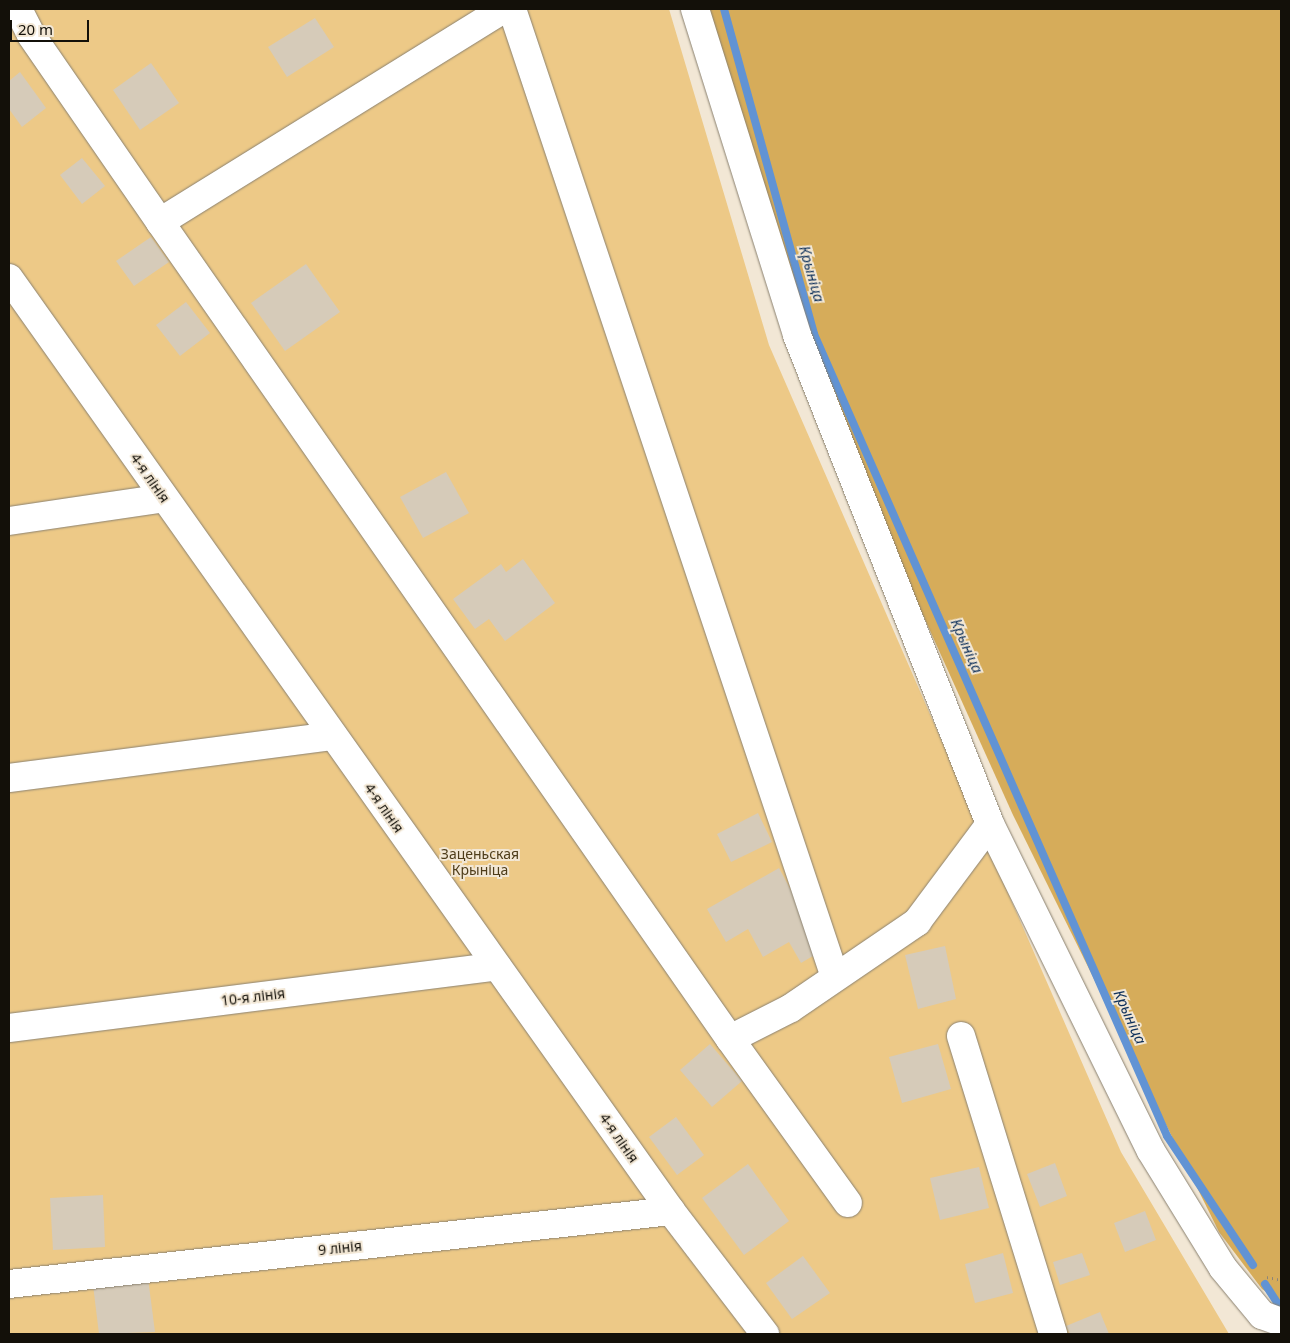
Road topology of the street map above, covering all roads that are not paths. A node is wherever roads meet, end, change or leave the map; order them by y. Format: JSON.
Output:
{"nodes":[{"id":1,"x":18,"y":9,"type":"edge"},
{"id":2,"x":504,"y":9,"type":"edge"},
{"id":3,"x":512,"y":9,"type":"edge"},
{"id":4,"x":695,"y":9,"type":"edge"},
{"id":5,"x":160,"y":222,"type":"junction"},
{"id":6,"x":9,"y":278,"type":"edge"},
{"id":7,"x":164,"y":498,"type":"junction"},
{"id":8,"x":9,"y":521,"type":"edge"},
{"id":9,"x":333,"y":736,"type":"junction"},
{"id":10,"x":9,"y":778,"type":"edge"},
{"id":11,"x":990,"y":824,"type":"junction"},
{"id":12,"x":497,"y":966,"type":"junction"},
{"id":13,"x":836,"y":977,"type":"junction"},
{"id":14,"x":9,"y":1028,"type":"edge"},
{"id":15,"x":961,"y":1036,"type":"dead end"},
{"id":16,"x":730,"y":1039,"type":"junction"},
{"id":17,"x":848,"y":1204,"type":"dead end"},
{"id":18,"x":671,"y":1211,"type":"junction"},
{"id":19,"x":9,"y":1284,"type":"edge"},
{"id":20,"x":1266,"y":1324,"type":"edge"},
{"id":21,"x":765,"y":1334,"type":"edge"},
{"id":22,"x":1053,"y":1334,"type":"edge"}],
"edges":[{"from":1,"to":5,"type":"street"},
{"from":2,"to":5,"type":"street"},
{"from":3,"to":13,"type":"street"},
{"from":4,"to":11,"type":"street"},
{"from":5,"to":16,"type":"street"},
{"from":6,"to":7,"type":"street","name":"4-я лінія"},
{"from":7,"to":8,"type":"street"},
{"from":7,"to":9,"type":"street","name":"4-я лінія"},
{"from":9,"to":10,"type":"street"},
{"from":9,"to":12,"type":"street","name":"4-я лінія"},
{"from":11,"to":13,"type":"street"},
{"from":11,"to":20,"type":"street"},
{"from":12,"to":14,"type":"street","name":"10-я лінія"},
{"from":12,"to":18,"type":"street","name":"4-я лінія"},
{"from":13,"to":16,"type":"street"},
{"from":15,"to":22,"type":"street"},
{"from":16,"to":17,"type":"street"},
{"from":18,"to":19,"type":"street","name":"9 лінія"},
{"from":18,"to":21,"type":"street","name":"4-я лінія"}]}
